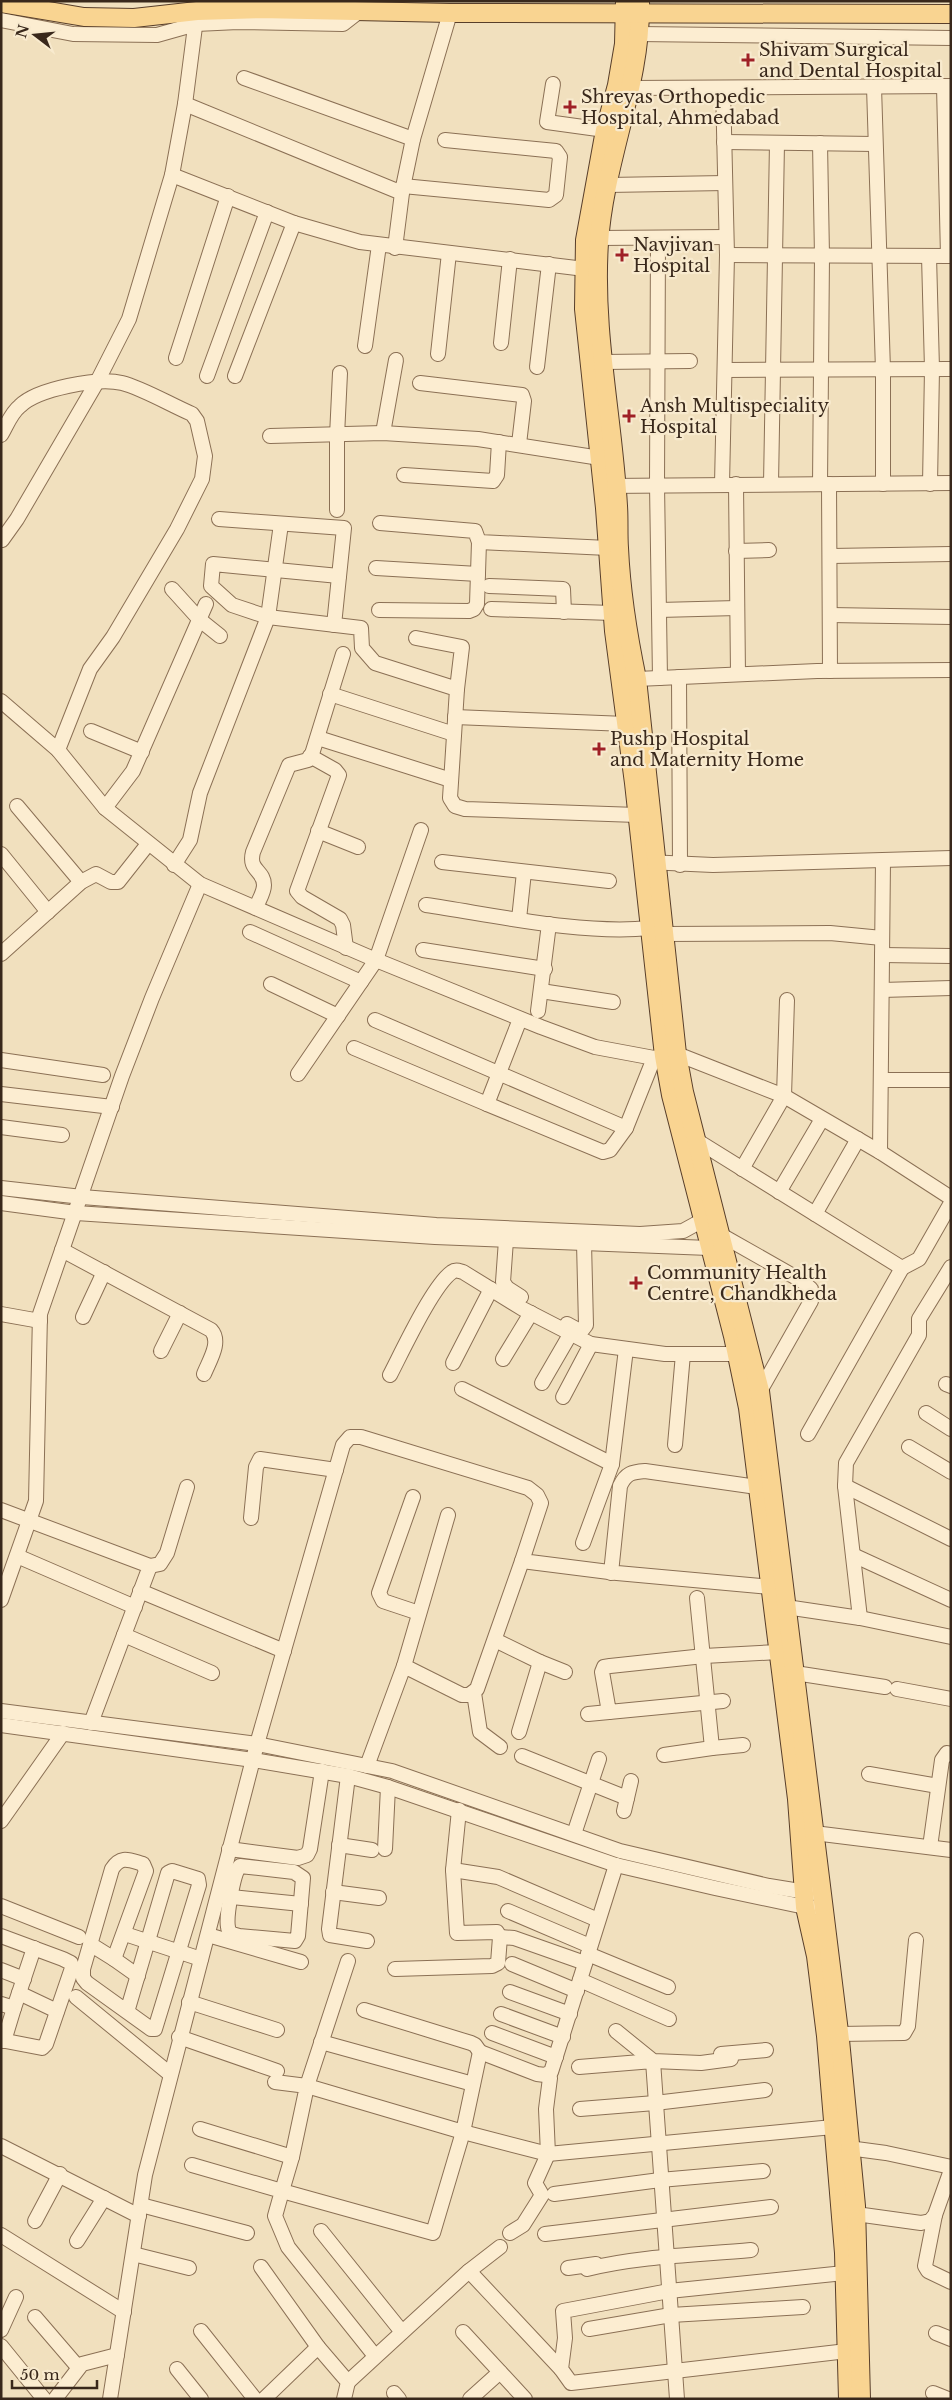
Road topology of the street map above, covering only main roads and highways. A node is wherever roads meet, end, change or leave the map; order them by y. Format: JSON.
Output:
{"nodes":[{"id":1,"x":1,"y":3,"type":"edge"},
{"id":2,"x":633,"y":7,"type":"edge"},
{"id":3,"x":951,"y":14,"type":"edge"},
{"id":4,"x":591,"y":270,"type":"junction"},
{"id":5,"x":609,"y":486,"type":"junction"},
{"id":6,"x":649,"y":862,"type":"junction"},
{"id":7,"x":665,"y":1056,"type":"junction"},
{"id":8,"x":715,"y":1242,"type":"junction"},
{"id":9,"x":812,"y":1900,"type":"junction"},
{"id":10,"x":842,"y":2147,"type":"junction"},
{"id":11,"x":848,"y":2399,"type":"edge"},
{"id":12,"x":861,"y":2399,"type":"edge"}],
"edges":[{"from":1,"to":2,"type":"main road"},
{"from":2,"to":3,"type":"main road"},
{"from":2,"to":4,"type":"main road"},
{"from":2,"to":4,"type":"main road"},
{"from":4,"to":5,"type":"main road"},
{"from":4,"to":5,"type":"main road"},
{"from":5,"to":6,"type":"main road"},
{"from":5,"to":6,"type":"main road"},
{"from":6,"to":7,"type":"main road"},
{"from":7,"to":8,"type":"main road"},
{"from":7,"to":8,"type":"main road"},
{"from":8,"to":9,"type":"main road"},
{"from":8,"to":9,"type":"main road"},
{"from":9,"to":10,"type":"main road"},
{"from":9,"to":10,"type":"main road"},
{"from":10,"to":11,"type":"main road"},
{"from":10,"to":12,"type":"main road"}]}
